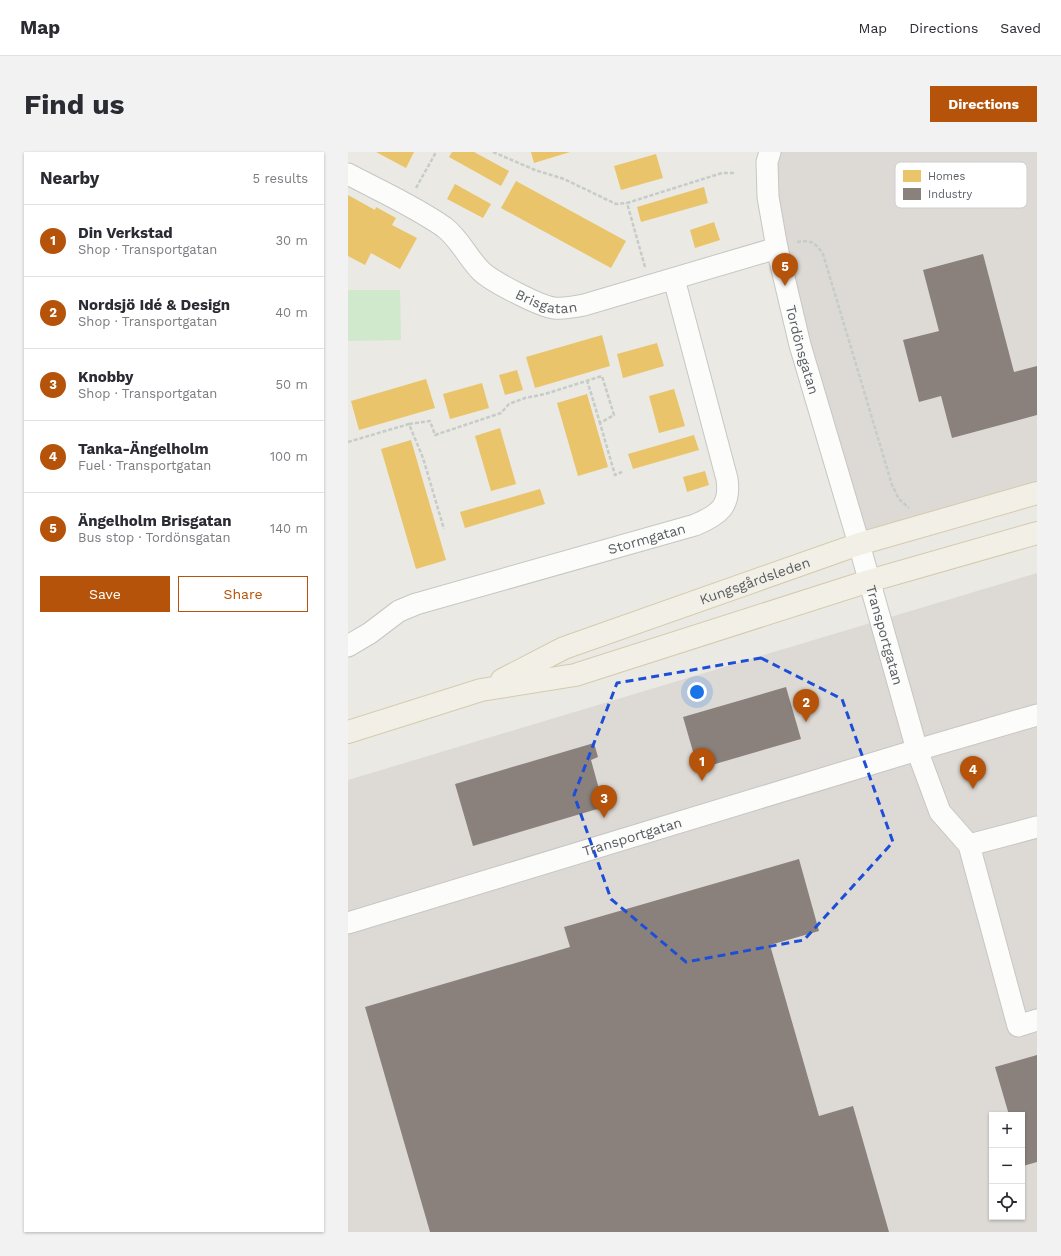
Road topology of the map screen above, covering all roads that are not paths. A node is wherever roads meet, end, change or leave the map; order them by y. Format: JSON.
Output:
{"nodes":[{"id":1,"x":770,"y":152,"type":"edge"},
{"id":2,"x":348,"y":174,"type":"edge"},
{"id":3,"x":777,"y":248,"type":"junction"},
{"id":4,"x":674,"y":279,"type":"junction"},
{"id":5,"x":1037,"y":493,"type":"edge"},
{"id":6,"x":1037,"y":533,"type":"edge"},
{"id":7,"x":859,"y":544,"type":"junction"},
{"id":8,"x":869,"y":581,"type":"junction"},
{"id":9,"x":348,"y":646,"type":"edge"},
{"id":10,"x":481,"y":690,"type":"junction"},
{"id":11,"x":1037,"y":715,"type":"edge"},
{"id":12,"x":348,"y":732,"type":"edge"},
{"id":13,"x":917,"y":750,"type":"junction"},
{"id":14,"x":1037,"y":827,"type":"edge"},
{"id":15,"x":969,"y":845,"type":"junction"},
{"id":16,"x":348,"y":923,"type":"edge"},
{"id":17,"x":1037,"y":1020,"type":"edge"}],
"edges":[{"from":1,"to":3,"type":"street","name":"Tordönsgatan"},
{"from":2,"to":4,"type":"street","name":"Brisgatan"},
{"from":3,"to":4,"type":"street","name":"Brisgatan"},
{"from":3,"to":7,"type":"street","name":"Tordönsgatan"},
{"from":4,"to":9,"type":"street","name":"Stormgatan"},
{"from":5,"to":7,"type":"main road","name":"Kungsgårdsleden"},
{"from":6,"to":8,"type":"main road","name":"Kungsgårdsleden"},
{"from":7,"to":8,"type":"street","name":"Transportgatan"},
{"from":7,"to":10,"type":"main road","name":"Kungsgårdsleden"},
{"from":8,"to":10,"type":"main road","name":"Kungsgårdsleden"},
{"from":8,"to":13,"type":"street","name":"Transportgatan"},
{"from":10,"to":12,"type":"main road","name":"Kungsgårdsleden"},
{"from":11,"to":13,"type":"street","name":"Transportgatan"},
{"from":13,"to":15,"type":"street"},
{"from":13,"to":16,"type":"street","name":"Transportgatan"},
{"from":14,"to":15,"type":"street"},
{"from":15,"to":17,"type":"street"}]}
